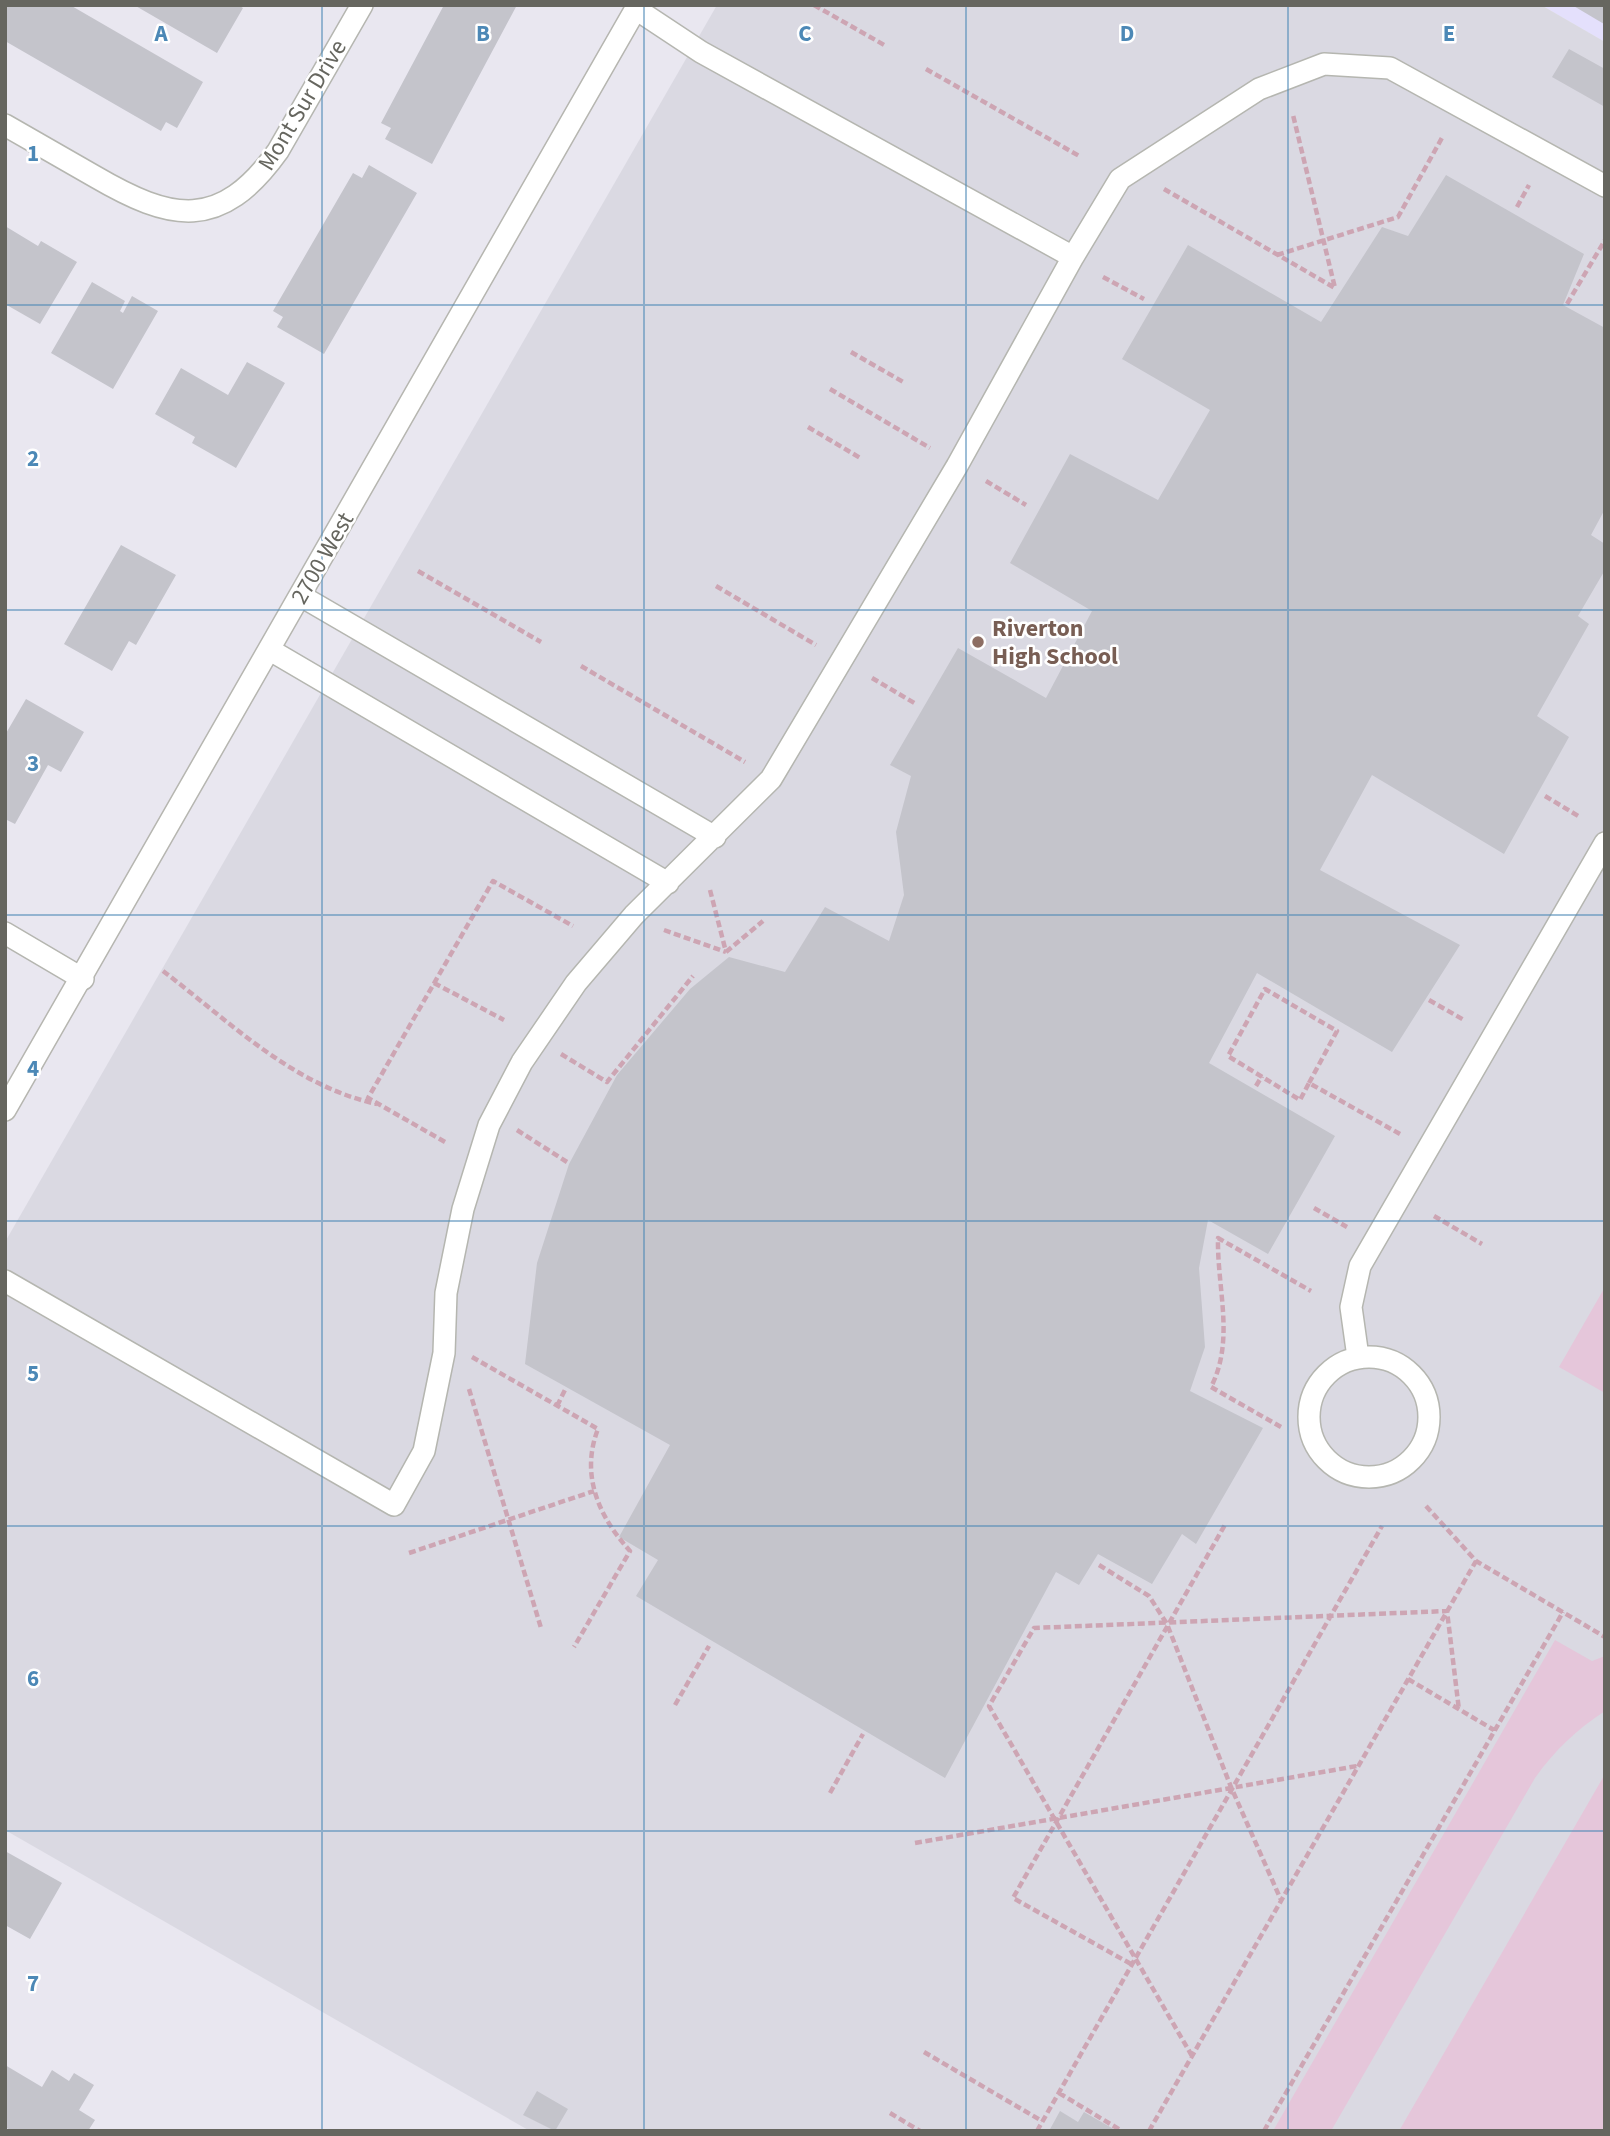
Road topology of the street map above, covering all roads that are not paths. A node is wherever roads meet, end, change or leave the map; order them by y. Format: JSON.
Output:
{"nodes":[{"id":1,"x":362,"y":5,"type":"edge"},
{"id":2,"x":634,"y":6,"type":"edge"},
{"id":3,"x":5,"y":125,"type":"edge"},
{"id":4,"x":1605,"y":186,"type":"edge"},
{"id":5,"x":1073,"y":257,"type":"junction"},
{"id":6,"x":301,"y":596,"type":"junction"},
{"id":7,"x":270,"y":650,"type":"junction"},
{"id":8,"x":715,"y":837,"type":"junction"},
{"id":9,"x":1605,"y":843,"type":"edge"},
{"id":10,"x":668,"y":883,"type":"junction"},
{"id":11,"x":5,"y":933,"type":"edge"},
{"id":12,"x":83,"y":979,"type":"junction"},
{"id":13,"x":5,"y":1110,"type":"edge"},
{"id":14,"x":5,"y":1281,"type":"edge"},
{"id":15,"x":1358,"y":1357,"type":"junction"}],
"edges":[{"from":1,"to":3,"type":"main road","name":"Mont Sur Drive"},
{"from":2,"to":5,"type":"main road"},
{"from":2,"to":6,"type":"main road","name":"2700 West"},
{"from":4,"to":5,"type":"main road"},
{"from":5,"to":8,"type":"main road"},
{"from":6,"to":7,"type":"main road","name":"2700 West"},
{"from":6,"to":8,"type":"main road"},
{"from":7,"to":10,"type":"main road"},
{"from":7,"to":12,"type":"main road","name":"2700 West"},
{"from":8,"to":10,"type":"main road"},
{"from":9,"to":15,"type":"main road"},
{"from":10,"to":14,"type":"main road"},
{"from":11,"to":12,"type":"main road"},
{"from":12,"to":13,"type":"main road","name":"2700 West"},
{"from":15,"to":15,"type":"main road"}]}
